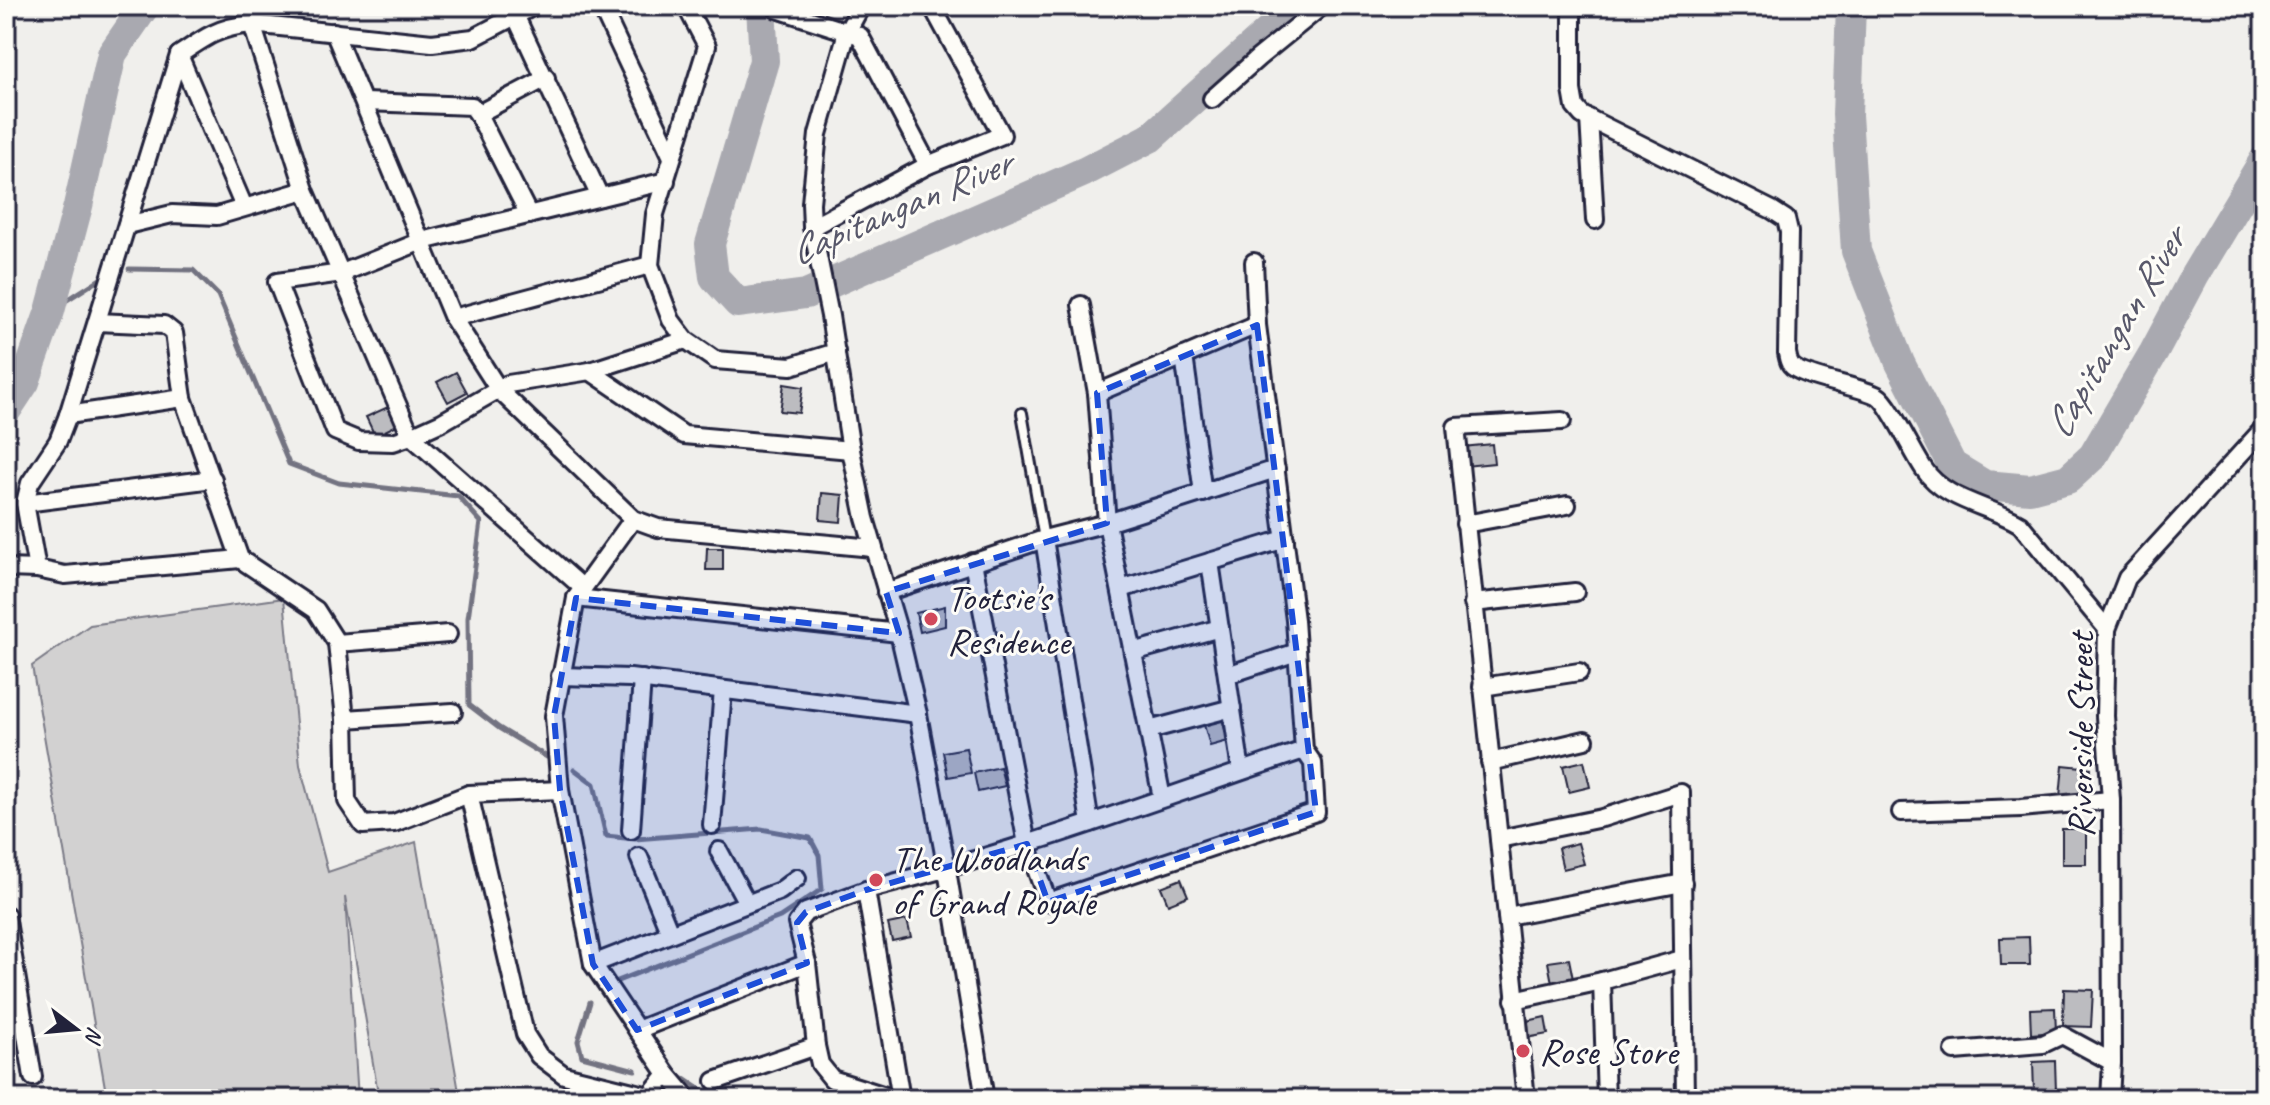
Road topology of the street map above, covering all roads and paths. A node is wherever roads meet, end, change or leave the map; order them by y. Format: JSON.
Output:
{"nodes":[{"id":1,"x":534,"y":6,"type":"edge"},
{"id":2,"x":601,"y":6,"type":"edge"},
{"id":3,"x":686,"y":6,"type":"edge"},
{"id":4,"x":861,"y":6,"type":"edge"},
{"id":5,"x":932,"y":6,"type":"edge"},
{"id":6,"x":1322,"y":6,"type":"edge"},
{"id":7,"x":1572,"y":6,"type":"edge"},
{"id":8,"x":777,"y":9,"type":"dead end"},
{"id":9,"x":516,"y":17,"type":"junction"},
{"id":10,"x":252,"y":24,"type":"junction"},
{"id":11,"x":334,"y":32,"type":"junction"},
{"id":12,"x":847,"y":32,"type":"junction"},
{"id":13,"x":179,"y":55,"type":"junction"},
{"id":14,"x":546,"y":78,"type":"junction"},
{"id":15,"x":1212,"y":99,"type":"dead end"},
{"id":16,"x":365,"y":102,"type":"junction"},
{"id":17,"x":478,"y":114,"type":"junction"},
{"id":18,"x":1589,"y":118,"type":"junction"},
{"id":19,"x":672,"y":157,"type":"junction"},
{"id":20,"x":928,"y":165,"type":"junction"},
{"id":21,"x":666,"y":181,"type":"junction"},
{"id":22,"x":305,"y":190,"type":"junction"},
{"id":23,"x":600,"y":197,"type":"junction"},
{"id":24,"x":244,"y":207,"type":"junction"},
{"id":25,"x":529,"y":215,"type":"junction"},
{"id":26,"x":1595,"y":220,"type":"dead end"},
{"id":27,"x":127,"y":225,"type":"junction"},
{"id":28,"x":812,"y":227,"type":"junction"},
{"id":29,"x":422,"y":241,"type":"junction"},
{"id":30,"x":1254,"y":262,"type":"dead end"},
{"id":31,"x":650,"y":265,"type":"junction"},
{"id":32,"x":342,"y":273,"type":"junction"},
{"id":33,"x":1081,"y":305,"type":"dead end"},
{"id":34,"x":453,"y":318,"type":"junction"},
{"id":35,"x":97,"y":322,"type":"junction"},
{"id":36,"x":1257,"y":325,"type":"junction"},
{"id":37,"x":686,"y":340,"type":"junction"},
{"id":38,"x":836,"y":352,"type":"junction"},
{"id":39,"x":1184,"y":356,"type":"junction"},
{"id":40,"x":590,"y":371,"type":"junction"},
{"id":41,"x":499,"y":390,"type":"junction"},
{"id":42,"x":1097,"y":393,"type":"junction"},
{"id":43,"x":183,"y":398,"type":"junction"},
{"id":44,"x":1022,"y":413,"type":"dead end"},
{"id":45,"x":68,"y":415,"type":"junction"},
{"id":46,"x":1562,"y":421,"type":"dead end"},
{"id":47,"x":2264,"y":428,"type":"edge"},
{"id":48,"x":411,"y":436,"type":"junction"},
{"id":49,"x":851,"y":450,"type":"junction"},
{"id":50,"x":1276,"y":469,"type":"junction"},
{"id":51,"x":213,"y":479,"type":"junction"},
{"id":52,"x":1203,"y":493,"type":"junction"},
{"id":53,"x":25,"y":503,"type":"junction"},
{"id":54,"x":1567,"y":505,"type":"dead end"},
{"id":55,"x":633,"y":519,"type":"junction"},
{"id":56,"x":1107,"y":523,"type":"junction"},
{"id":57,"x":1465,"y":524,"type":"junction"},
{"id":58,"x":1044,"y":539,"type":"junction"},
{"id":59,"x":1285,"y":539,"type":"junction"},
{"id":60,"x":873,"y":548,"type":"junction"},
{"id":61,"x":240,"y":559,"type":"junction"},
{"id":62,"x":973,"y":562,"type":"junction"},
{"id":63,"x":1210,"y":562,"type":"junction"},
{"id":64,"x":6,"y":568,"type":"edge"},
{"id":65,"x":37,"y":569,"type":"junction"},
{"id":66,"x":1121,"y":589,"type":"junction"},
{"id":67,"x":886,"y":592,"type":"junction"},
{"id":68,"x":1575,"y":592,"type":"dead end"},
{"id":69,"x":579,"y":593,"type":"junction"},
{"id":70,"x":1473,"y":603,"type":"junction"},
{"id":71,"x":1220,"y":628,"type":"junction"},
{"id":72,"x":2107,"y":629,"type":"junction"},
{"id":73,"x":899,"y":633,"type":"junction"},
{"id":74,"x":448,"y":634,"type":"dead end"},
{"id":75,"x":337,"y":643,"type":"junction"},
{"id":76,"x":1133,"y":652,"type":"junction"},
{"id":77,"x":1297,"y":652,"type":"junction"},
{"id":78,"x":1579,"y":672,"type":"dead end"},
{"id":79,"x":1227,"y":675,"type":"junction"},
{"id":80,"x":560,"y":676,"type":"junction"},
{"id":81,"x":642,"y":679,"type":"junction"},
{"id":82,"x":1482,"y":687,"type":"junction"},
{"id":83,"x":723,"y":690,"type":"junction"},
{"id":84,"x":1232,"y":708,"type":"junction"},
{"id":85,"x":453,"y":712,"type":"dead end"},
{"id":86,"x":918,"y":714,"type":"junction"},
{"id":87,"x":345,"y":719,"type":"junction"},
{"id":88,"x":1149,"y":730,"type":"junction"},
{"id":89,"x":1585,"y":740,"type":"dead end"},
{"id":90,"x":1304,"y":750,"type":"junction"},
{"id":91,"x":1490,"y":762,"type":"junction"},
{"id":92,"x":1241,"y":771,"type":"junction"},
{"id":93,"x":560,"y":790,"type":"junction"},
{"id":94,"x":469,"y":794,"type":"junction"},
{"id":95,"x":1162,"y":798,"type":"junction"},
{"id":96,"x":2111,"y":800,"type":"junction"},
{"id":97,"x":1901,"y":812,"type":"dead end"},
{"id":98,"x":1090,"y":823,"type":"junction"},
{"id":99,"x":712,"y":825,"type":"dead end"},
{"id":100,"x":631,"y":830,"type":"dead end"},
{"id":101,"x":1499,"y":839,"type":"junction"},
{"id":102,"x":1027,"y":844,"type":"junction"},
{"id":103,"x":719,"y":851,"type":"dead end"},
{"id":104,"x":639,"y":857,"type":"dead end"},
{"id":105,"x":947,"y":870,"type":"junction"},
{"id":106,"x":797,"y":878,"type":"dead end"},
{"id":107,"x":1683,"y":883,"type":"junction"},
{"id":108,"x":866,"y":890,"type":"junction"},
{"id":109,"x":747,"y":903,"type":"junction"},
{"id":110,"x":6,"y":915,"type":"edge"},
{"id":111,"x":1507,"y":916,"type":"junction"},
{"id":112,"x":670,"y":933,"type":"junction"},
{"id":113,"x":1682,"y":959,"type":"junction"},
{"id":114,"x":807,"y":963,"type":"junction"},
{"id":115,"x":593,"y":964,"type":"junction"},
{"id":116,"x":1602,"y":981,"type":"junction"},
{"id":117,"x":1514,"y":1000,"type":"junction"},
{"id":118,"x":637,"y":1030,"type":"junction"},
{"id":119,"x":816,"y":1046,"type":"junction"},
{"id":120,"x":1954,"y":1051,"type":"dead end"},
{"id":121,"x":2112,"y":1062,"type":"junction"},
{"id":122,"x":667,"y":1074,"type":"junction"},
{"id":123,"x":33,"y":1077,"type":"dead end"},
{"id":124,"x":715,"y":1081,"type":"dead end"},
{"id":125,"x":648,"y":1097,"type":"edge"},
{"id":126,"x":688,"y":1099,"type":"edge"},
{"id":127,"x":895,"y":1099,"type":"edge"},
{"id":128,"x":901,"y":1099,"type":"edge"},
{"id":129,"x":985,"y":1099,"type":"edge"},
{"id":130,"x":1526,"y":1099,"type":"edge"},
{"id":131,"x":1606,"y":1099,"type":"edge"},
{"id":132,"x":1685,"y":1099,"type":"edge"},
{"id":133,"x":2110,"y":1099,"type":"edge"}],
"edges":[{"from":1,"to":9,"type":"street"},
{"from":2,"to":19,"type":"street"},
{"from":3,"to":19,"type":"street"},
{"from":4,"to":12,"type":"street"},
{"from":5,"to":20,"type":"street"},
{"from":6,"to":15,"type":"street"},
{"from":7,"to":18,"type":"street"},
{"from":8,"to":12,"type":"street"},
{"from":9,"to":11,"type":"street"},
{"from":9,"to":14,"type":"street"},
{"from":10,"to":11,"type":"street"},
{"from":10,"to":13,"type":"street"},
{"from":10,"to":22,"type":"street"},
{"from":11,"to":16,"type":"street"},
{"from":12,"to":20,"type":"street"},
{"from":12,"to":28,"type":"street"},
{"from":13,"to":24,"type":"street"},
{"from":13,"to":27,"type":"street"},
{"from":14,"to":17,"type":"street"},
{"from":14,"to":23,"type":"street"},
{"from":16,"to":17,"type":"street"},
{"from":16,"to":29,"type":"street"},
{"from":17,"to":25,"type":"street"},
{"from":18,"to":26,"type":"street"},
{"from":18,"to":72,"type":"street"},
{"from":19,"to":21,"type":"street"},
{"from":20,"to":28,"type":"street"},
{"from":21,"to":23,"type":"street"},
{"from":21,"to":31,"type":"street"},
{"from":22,"to":24,"type":"street"},
{"from":22,"to":32,"type":"street"},
{"from":23,"to":25,"type":"street"},
{"from":24,"to":27,"type":"street"},
{"from":25,"to":29,"type":"street"},
{"from":27,"to":35,"type":"street"},
{"from":28,"to":38,"type":"street"},
{"from":29,"to":32,"type":"street"},
{"from":29,"to":34,"type":"street"},
{"from":30,"to":36,"type":"street"},
{"from":31,"to":34,"type":"street"},
{"from":31,"to":37,"type":"street"},
{"from":32,"to":48,"type":"street"},
{"from":32,"to":48,"type":"street"},
{"from":33,"to":42,"type":"street"},
{"from":34,"to":41,"type":"street"},
{"from":35,"to":43,"type":"street"},
{"from":35,"to":45,"type":"street"},
{"from":36,"to":39,"type":"street"},
{"from":36,"to":50,"type":"street"},
{"from":37,"to":38,"type":"street"},
{"from":37,"to":40,"type":"street"},
{"from":38,"to":49,"type":"street"},
{"from":39,"to":42,"type":"street"},
{"from":39,"to":52,"type":"street"},
{"from":40,"to":41,"type":"street"},
{"from":40,"to":49,"type":"street"},
{"from":41,"to":48,"type":"street"},
{"from":41,"to":55,"type":"street"},
{"from":42,"to":56,"type":"street"},
{"from":43,"to":45,"type":"street"},
{"from":43,"to":51,"type":"street"},
{"from":44,"to":58,"type":"lane"},
{"from":45,"to":53,"type":"street"},
{"from":46,"to":57,"type":"street"},
{"from":47,"to":72,"type":"street","name":"Riverside Street"},
{"from":48,"to":69,"type":"street"},
{"from":49,"to":60,"type":"street"},
{"from":50,"to":52,"type":"street"},
{"from":50,"to":59,"type":"street"},
{"from":51,"to":53,"type":"street"},
{"from":51,"to":61,"type":"street"},
{"from":52,"to":56,"type":"street"},
{"from":53,"to":65,"type":"street"},
{"from":54,"to":57,"type":"street"},
{"from":55,"to":60,"type":"street"},
{"from":55,"to":69,"type":"street"},
{"from":56,"to":58,"type":"street"},
{"from":56,"to":66,"type":"street"},
{"from":57,"to":70,"type":"street"},
{"from":58,"to":62,"type":"street"},
{"from":58,"to":98,"type":"street"},
{"from":59,"to":63,"type":"street"},
{"from":59,"to":77,"type":"street"},
{"from":60,"to":67,"type":"street"},
{"from":61,"to":65,"type":"street"},
{"from":61,"to":75,"type":"street"},
{"from":62,"to":67,"type":"street"},
{"from":62,"to":102,"type":"street"},
{"from":63,"to":66,"type":"street"},
{"from":63,"to":71,"type":"street"},
{"from":64,"to":65,"type":"street"},
{"from":66,"to":76,"type":"street"},
{"from":67,"to":73,"type":"street"},
{"from":68,"to":70,"type":"street"},
{"from":69,"to":73,"type":"street"},
{"from":69,"to":80,"type":"street"},
{"from":70,"to":82,"type":"street"},
{"from":71,"to":76,"type":"street"},
{"from":71,"to":79,"type":"street"},
{"from":72,"to":96,"type":"street","name":"Riverside Street"},
{"from":73,"to":86,"type":"street"},
{"from":74,"to":75,"type":"street"},
{"from":75,"to":87,"type":"street"},
{"from":76,"to":88,"type":"street"},
{"from":77,"to":79,"type":"street"},
{"from":77,"to":90,"type":"street"},
{"from":78,"to":82,"type":"street"},
{"from":79,"to":84,"type":"street"},
{"from":80,"to":81,"type":"street"},
{"from":80,"to":93,"type":"street"},
{"from":81,"to":83,"type":"street"},
{"from":81,"to":100,"type":"street"},
{"from":82,"to":91,"type":"street"},
{"from":83,"to":86,"type":"street"},
{"from":83,"to":99,"type":"street"},
{"from":84,"to":88,"type":"street"},
{"from":84,"to":92,"type":"street"},
{"from":85,"to":87,"type":"street"},
{"from":86,"to":105,"type":"street"},
{"from":87,"to":94,"type":"street"},
{"from":88,"to":95,"type":"street"},
{"from":89,"to":91,"type":"street"},
{"from":90,"to":92,"type":"street"},
{"from":90,"to":102,"type":"street"},
{"from":91,"to":101,"type":"street"},
{"from":92,"to":95,"type":"street"},
{"from":93,"to":94,"type":"street"},
{"from":93,"to":115,"type":"street"},
{"from":94,"to":125,"type":"street"},
{"from":95,"to":98,"type":"street"},
{"from":96,"to":97,"type":"street"},
{"from":96,"to":121,"type":"street","name":"Riverside Street"},
{"from":98,"to":102,"type":"street"},
{"from":101,"to":107,"type":"street"},
{"from":101,"to":111,"type":"street"},
{"from":102,"to":105,"type":"street"},
{"from":103,"to":109,"type":"street"},
{"from":104,"to":112,"type":"street"},
{"from":105,"to":108,"type":"street"},
{"from":105,"to":129,"type":"street"},
{"from":106,"to":109,"type":"street"},
{"from":107,"to":111,"type":"street"},
{"from":107,"to":113,"type":"street"},
{"from":108,"to":114,"type":"street"},
{"from":108,"to":128,"type":"street"},
{"from":109,"to":112,"type":"street"},
{"from":110,"to":123,"type":"street"},
{"from":111,"to":117,"type":"street"},
{"from":112,"to":115,"type":"street"},
{"from":113,"to":116,"type":"street"},
{"from":113,"to":132,"type":"street"},
{"from":114,"to":118,"type":"street"},
{"from":114,"to":119,"type":"street"},
{"from":115,"to":118,"type":"street"},
{"from":116,"to":117,"type":"street"},
{"from":116,"to":131,"type":"street"},
{"from":117,"to":130,"type":"street"},
{"from":118,"to":122,"type":"street"},
{"from":119,"to":124,"type":"street"},
{"from":119,"to":127,"type":"street"},
{"from":120,"to":121,"type":"street"},
{"from":121,"to":133,"type":"street","name":"Riverside Street"},
{"from":122,"to":125,"type":"street"},
{"from":122,"to":126,"type":"street"}]}
